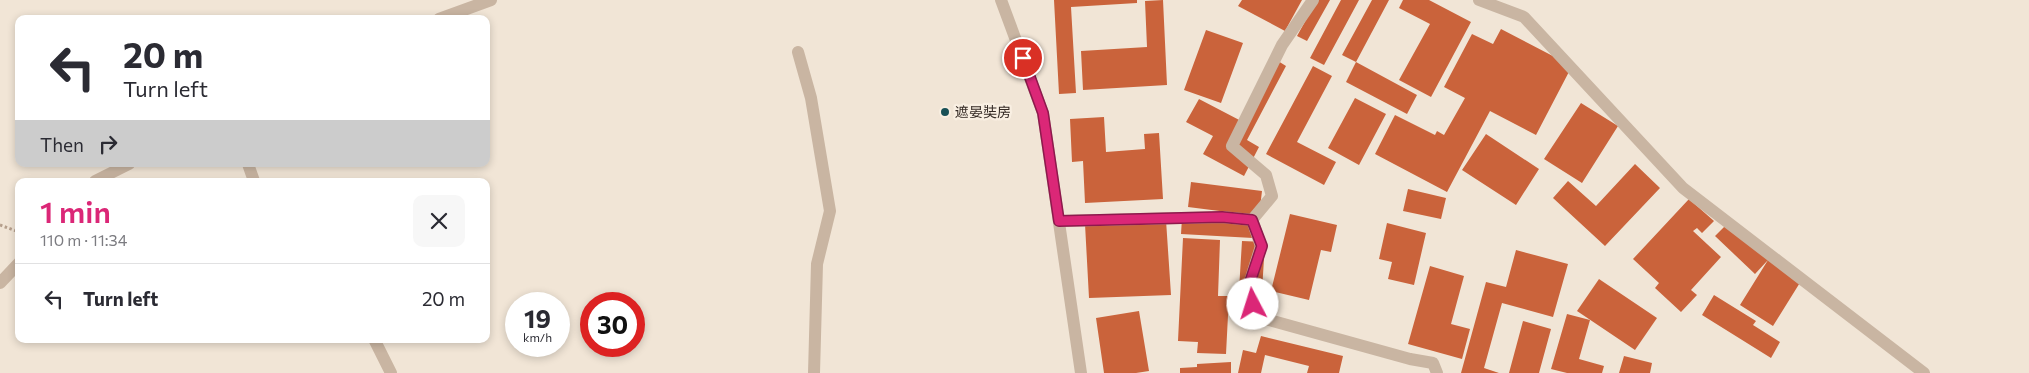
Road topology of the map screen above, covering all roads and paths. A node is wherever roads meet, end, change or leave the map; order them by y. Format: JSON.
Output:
{"nodes":[{"id":1,"x":491,"y":0,"type":"edge"},
{"id":2,"x":1001,"y":0,"type":"edge"},
{"id":3,"x":1313,"y":0,"type":"edge"},
{"id":4,"x":1479,"y":0,"type":"edge"},
{"id":5,"x":450,"y":15,"type":"edge"},
{"id":6,"x":798,"y":52,"type":"dead end"},
{"id":7,"x":123,"y":167,"type":"edge"},
{"id":8,"x":101,"y":178,"type":"edge"},
{"id":9,"x":1252,"y":220,"type":"junction"},
{"id":10,"x":1059,"y":221,"type":"junction"},
{"id":11,"x":0,"y":225,"type":"edge"},
{"id":12,"x":15,"y":231,"type":"edge"},
{"id":13,"x":15,"y":267,"type":"edge"},
{"id":14,"x":0,"y":283,"type":"edge"},
{"id":15,"x":376,"y":343,"type":"edge"},
{"id":16,"x":391,"y":373,"type":"edge"},
{"id":17,"x":814,"y":373,"type":"edge"},
{"id":18,"x":1081,"y":373,"type":"edge"},
{"id":19,"x":1437,"y":373,"type":"edge"},
{"id":20,"x":1924,"y":373,"type":"edge"}],
"edges":[{"from":1,"to":5,"type":"street"},
{"from":2,"to":10,"type":"street"},
{"from":3,"to":9,"type":"street"},
{"from":4,"to":20,"type":"street"},
{"from":6,"to":17,"type":"street"},
{"from":7,"to":8,"type":"street"},
{"from":9,"to":10,"type":"street"},
{"from":9,"to":19,"type":"street"},
{"from":10,"to":18,"type":"street"},
{"from":11,"to":12,"type":"path"},
{"from":13,"to":14,"type":"street"},
{"from":15,"to":16,"type":"street"}]}
